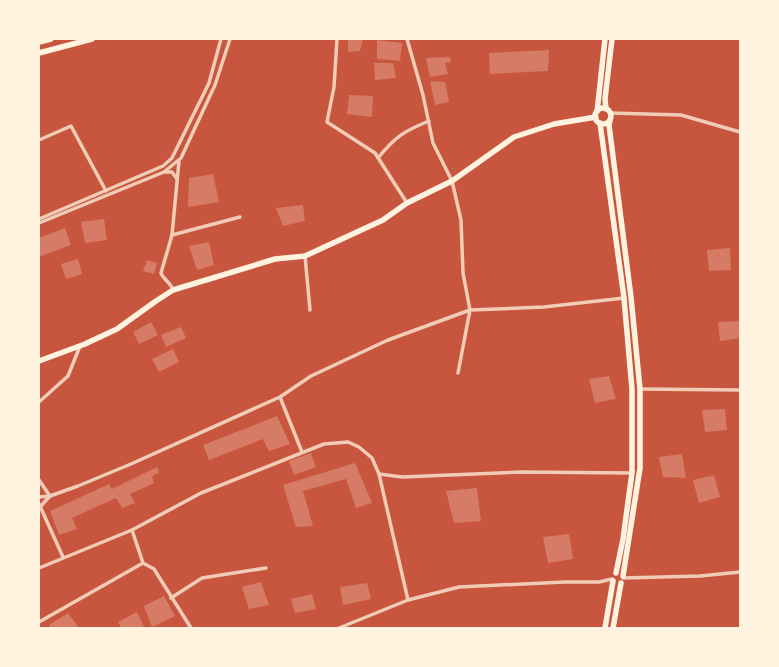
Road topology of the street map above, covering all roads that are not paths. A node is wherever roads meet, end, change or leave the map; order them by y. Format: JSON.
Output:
{"nodes":[{"id":1,"x":49,"y":39,"type":"edge"},
{"id":2,"x":92,"y":39,"type":"edge"},
{"id":3,"x":221,"y":39,"type":"edge"},
{"id":4,"x":230,"y":39,"type":"edge"},
{"id":5,"x":337,"y":39,"type":"edge"},
{"id":6,"x":407,"y":39,"type":"edge"},
{"id":7,"x":605,"y":39,"type":"edge"},
{"id":8,"x":612,"y":39,"type":"edge"},
{"id":9,"x":39,"y":42,"type":"edge"},
{"id":10,"x":39,"y":52,"type":"edge"},
{"id":11,"x":608,"y":111,"type":"junction"},
{"id":12,"x":596,"y":114,"type":"junction"},
{"id":13,"x":610,"y":120,"type":"junction"},
{"id":14,"x":429,"y":121,"type":"junction"},
{"id":15,"x":600,"y":123,"type":"junction"},
{"id":16,"x":740,"y":132,"type":"edge"},
{"id":17,"x":39,"y":140,"type":"edge"},
{"id":18,"x":378,"y":158,"type":"junction"},
{"id":19,"x":180,"y":160,"type":"junction"},
{"id":20,"x":164,"y":172,"type":"junction"},
{"id":21,"x":177,"y":179,"type":"junction"},
{"id":22,"x":452,"y":181,"type":"junction"},
{"id":23,"x":106,"y":191,"type":"junction"},
{"id":24,"x":407,"y":203,"type":"junction"},
{"id":25,"x":240,"y":217,"type":"dead end"},
{"id":26,"x":39,"y":219,"type":"edge"},
{"id":27,"x":39,"y":222,"type":"edge"},
{"id":28,"x":172,"y":235,"type":"junction"},
{"id":29,"x":305,"y":256,"type":"junction"},
{"id":30,"x":173,"y":290,"type":"junction"},
{"id":31,"x":624,"y":298,"type":"junction"},
{"id":32,"x":310,"y":310,"type":"dead end"},
{"id":33,"x":470,"y":310,"type":"junction"},
{"id":34,"x":80,"y":346,"type":"junction"},
{"id":35,"x":39,"y":361,"type":"edge"},
{"id":36,"x":458,"y":373,"type":"dead end"},
{"id":37,"x":640,"y":389,"type":"junction"},
{"id":38,"x":740,"y":390,"type":"edge"},
{"id":39,"x":280,"y":397,"type":"junction"},
{"id":40,"x":39,"y":402,"type":"edge"},
{"id":41,"x":302,"y":452,"type":"junction"},
{"id":42,"x":632,"y":472,"type":"junction"},
{"id":43,"x":379,"y":474,"type":"junction"},
{"id":44,"x":39,"y":480,"type":"edge"},
{"id":45,"x":50,"y":496,"type":"junction"},
{"id":46,"x":39,"y":497,"type":"edge"},
{"id":47,"x":40,"y":506,"type":"edge"},
{"id":48,"x":132,"y":530,"type":"junction"},
{"id":49,"x":63,"y":557,"type":"junction"},
{"id":50,"x":143,"y":563,"type":"junction"},
{"id":51,"x":39,"y":568,"type":"edge"},
{"id":52,"x":266,"y":568,"type":"dead end"},
{"id":53,"x":740,"y":572,"type":"edge"},
{"id":54,"x":616,"y":573,"type":"junction"},
{"id":55,"x":622,"y":579,"type":"junction"},
{"id":56,"x":612,"y":580,"type":"junction"},
{"id":57,"x":171,"y":598,"type":"junction"},
{"id":58,"x":408,"y":600,"type":"junction"},
{"id":59,"x":39,"y":622,"type":"edge"},
{"id":60,"x":192,"y":628,"type":"edge"},
{"id":61,"x":339,"y":628,"type":"edge"},
{"id":62,"x":606,"y":628,"type":"edge"},
{"id":63,"x":612,"y":628,"type":"edge"}],
"edges":[{"from":1,"to":9,"type":"main road"},
{"from":2,"to":10,"type":"main road"},
{"from":3,"to":23,"type":"street"},
{"from":4,"to":19,"type":"street"},
{"from":5,"to":18,"type":"street"},
{"from":6,"to":14,"type":"street"},
{"from":7,"to":12,"type":"main road"},
{"from":8,"to":11,"type":"main road"},
{"from":11,"to":12,"type":"main road"},
{"from":11,"to":13,"type":"main road"},
{"from":11,"to":16,"type":"street"},
{"from":12,"to":15,"type":"main road"},
{"from":12,"to":22,"type":"main road"},
{"from":13,"to":15,"type":"main road"},
{"from":13,"to":37,"type":"main road"},
{"from":14,"to":18,"type":"street"},
{"from":14,"to":22,"type":"street"},
{"from":15,"to":31,"type":"main road"},
{"from":17,"to":23,"type":"street"},
{"from":18,"to":24,"type":"street"},
{"from":19,"to":20,"type":"street"},
{"from":19,"to":21,"type":"street"},
{"from":20,"to":21,"type":"street"},
{"from":20,"to":27,"type":"street"},
{"from":21,"to":28,"type":"street"},
{"from":22,"to":24,"type":"main road"},
{"from":22,"to":33,"type":"street"},
{"from":23,"to":26,"type":"street"},
{"from":24,"to":29,"type":"main road"},
{"from":25,"to":28,"type":"street"},
{"from":28,"to":30,"type":"street"},
{"from":29,"to":30,"type":"main road"},
{"from":29,"to":32,"type":"street"},
{"from":30,"to":34,"type":"main road"},
{"from":31,"to":33,"type":"street"},
{"from":31,"to":42,"type":"main road"},
{"from":33,"to":36,"type":"street"},
{"from":33,"to":39,"type":"street"},
{"from":34,"to":35,"type":"main road"},
{"from":34,"to":40,"type":"street"},
{"from":37,"to":38,"type":"street"},
{"from":37,"to":55,"type":"main road"},
{"from":39,"to":41,"type":"street"},
{"from":39,"to":45,"type":"street"},
{"from":41,"to":43,"type":"street"},
{"from":41,"to":48,"type":"street"},
{"from":42,"to":43,"type":"street"},
{"from":42,"to":54,"type":"main road"},
{"from":43,"to":58,"type":"street"},
{"from":44,"to":45,"type":"street"},
{"from":45,"to":46,"type":"street"},
{"from":45,"to":47,"type":"street"},
{"from":47,"to":49,"type":"street"},
{"from":48,"to":49,"type":"street"},
{"from":48,"to":50,"type":"street"},
{"from":49,"to":51,"type":"street"},
{"from":50,"to":57,"type":"street"},
{"from":50,"to":59,"type":"street"},
{"from":52,"to":57,"type":"street"},
{"from":53,"to":55,"type":"street"},
{"from":54,"to":55,"type":"main road"},
{"from":54,"to":56,"type":"main road"},
{"from":55,"to":56,"type":"main road"},
{"from":55,"to":63,"type":"main road"},
{"from":56,"to":58,"type":"street"},
{"from":56,"to":62,"type":"main road"},
{"from":57,"to":60,"type":"street"},
{"from":58,"to":61,"type":"street"}]}
